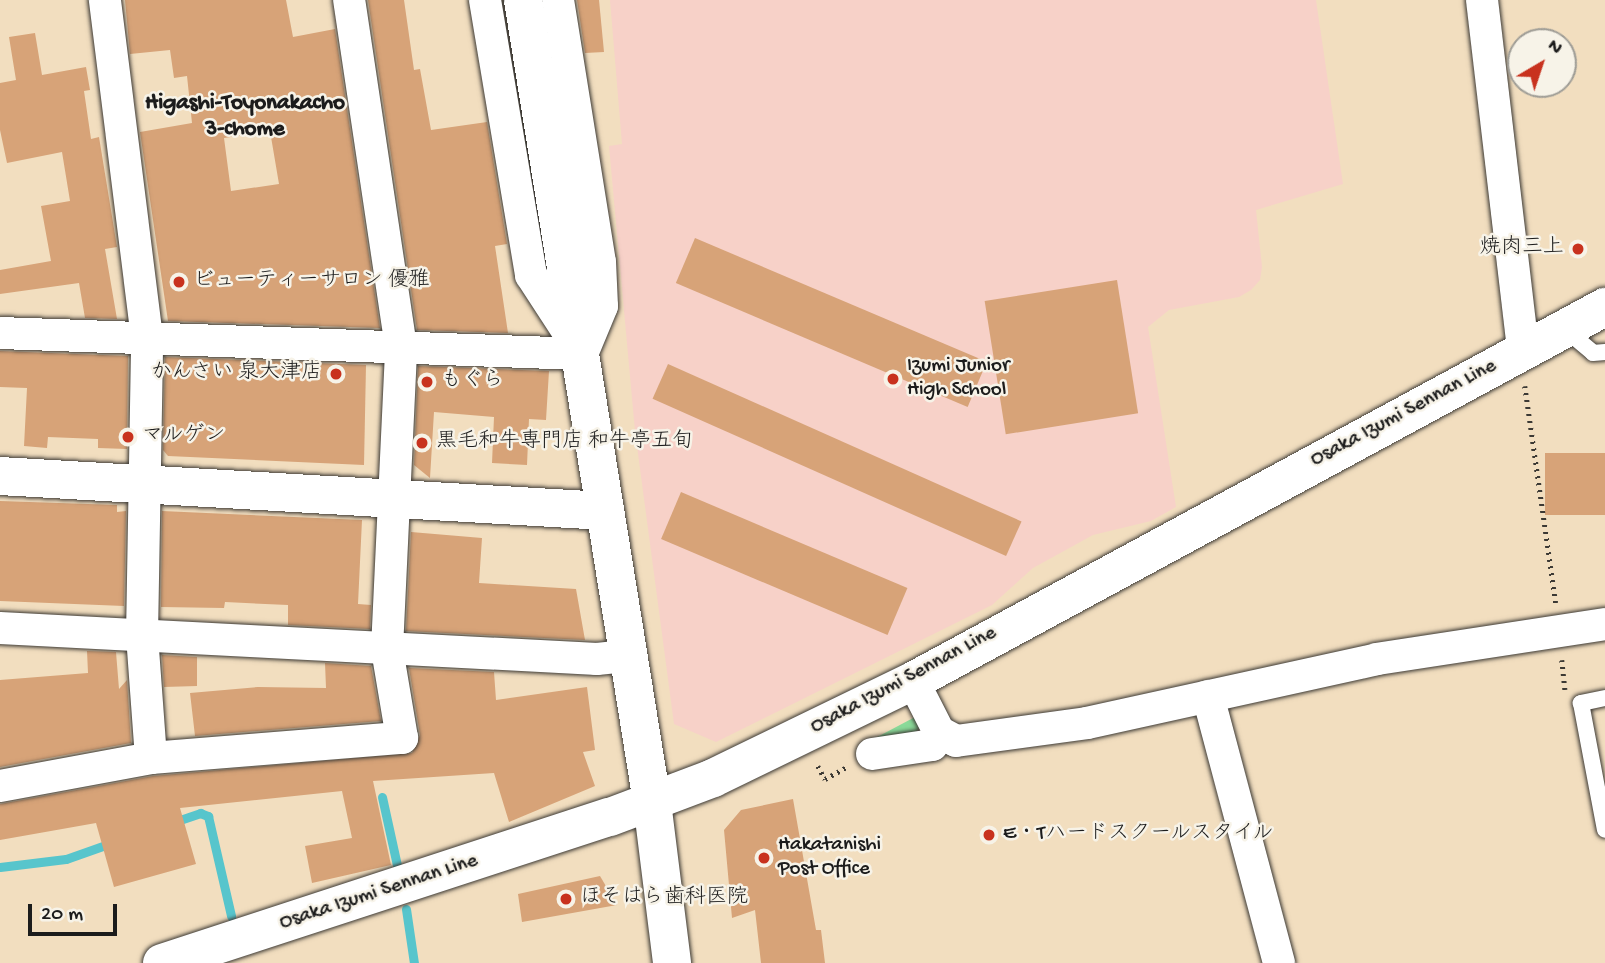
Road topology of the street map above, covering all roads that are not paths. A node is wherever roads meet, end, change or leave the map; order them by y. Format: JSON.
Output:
{"nodes":[{"id":1,"x":105,"y":0,"type":"edge"},
{"id":2,"x":349,"y":0,"type":"edge"},
{"id":3,"x":485,"y":0,"type":"edge"},
{"id":4,"x":523,"y":0,"type":"edge"},
{"id":5,"x":558,"y":0,"type":"edge"},
{"id":6,"x":1482,"y":0,"type":"edge"},
{"id":7,"x":1605,"y":307,"type":"edge"},
{"id":8,"x":1564,"y":328,"type":"junction"},
{"id":9,"x":0,"y":333,"type":"edge"},
{"id":10,"x":147,"y":338,"type":"junction"},
{"id":11,"x":401,"y":347,"type":"junction"},
{"id":12,"x":1523,"y":350,"type":"junction"},
{"id":13,"x":1605,"y":352,"type":"edge"},
{"id":14,"x":582,"y":354,"type":"junction"},
{"id":15,"x":0,"y":476,"type":"edge"},
{"id":16,"x":145,"y":484,"type":"junction"},
{"id":17,"x":397,"y":498,"type":"junction"},
{"id":18,"x":605,"y":511,"type":"junction"},
{"id":19,"x":1605,"y":624,"type":"edge"},
{"id":20,"x":0,"y":628,"type":"edge"},
{"id":21,"x":142,"y":636,"type":"junction"},
{"id":22,"x":387,"y":649,"type":"junction"},
{"id":23,"x":626,"y":656,"type":"junction"},
{"id":24,"x":913,"y":681,"type":"junction"},
{"id":25,"x":1208,"y":696,"type":"junction"},
{"id":26,"x":1605,"y":698,"type":"edge"},
{"id":27,"x":939,"y":732,"type":"junction"},
{"id":28,"x":872,"y":754,"type":"road end"},
{"id":29,"x":151,"y":758,"type":"junction"},
{"id":30,"x":0,"y":786,"type":"edge"},
{"id":31,"x":652,"y":802,"type":"junction"},
{"id":32,"x":1605,"y":830,"type":"edge"},
{"id":33,"x":162,"y":963,"type":"edge"},
{"id":34,"x":672,"y":963,"type":"edge"},
{"id":35,"x":1279,"y":963,"type":"edge"}],
"edges":[{"from":1,"to":10,"type":"street"},
{"from":2,"to":11,"type":"street"},
{"from":3,"to":14,"type":"street"},
{"from":4,"to":14,"type":"street"},
{"from":5,"to":14,"type":"street"},
{"from":6,"to":12,"type":"street"},
{"from":7,"to":8,"type":"street","name":"Osaka Izumi Sennan Line"},
{"from":8,"to":12,"type":"street","name":"Osaka Izumi Sennan Line"},
{"from":8,"to":13,"type":"lane"},
{"from":9,"to":10,"type":"street"},
{"from":10,"to":11,"type":"street"},
{"from":10,"to":16,"type":"street"},
{"from":11,"to":14,"type":"street"},
{"from":11,"to":17,"type":"street"},
{"from":12,"to":24,"type":"street","name":"Osaka Izumi Sennan Line"},
{"from":14,"to":18,"type":"street"},
{"from":15,"to":16,"type":"street"},
{"from":16,"to":17,"type":"street"},
{"from":16,"to":21,"type":"street"},
{"from":17,"to":18,"type":"street"},
{"from":17,"to":22,"type":"street"},
{"from":18,"to":23,"type":"street"},
{"from":19,"to":25,"type":"street"},
{"from":20,"to":21,"type":"street"},
{"from":21,"to":22,"type":"street"},
{"from":21,"to":29,"type":"street"},
{"from":22,"to":23,"type":"street"},
{"from":22,"to":29,"type":"street"},
{"from":23,"to":31,"type":"street"},
{"from":24,"to":27,"type":"street"},
{"from":24,"to":31,"type":"street","name":"Osaka Izumi Sennan Line"},
{"from":25,"to":27,"type":"street"},
{"from":25,"to":35,"type":"street"},
{"from":26,"to":32,"type":"lane"},
{"from":27,"to":28,"type":"street"},
{"from":29,"to":30,"type":"street"},
{"from":31,"to":33,"type":"street","name":"Osaka Izumi Sennan Line"},
{"from":31,"to":34,"type":"street"}]}
